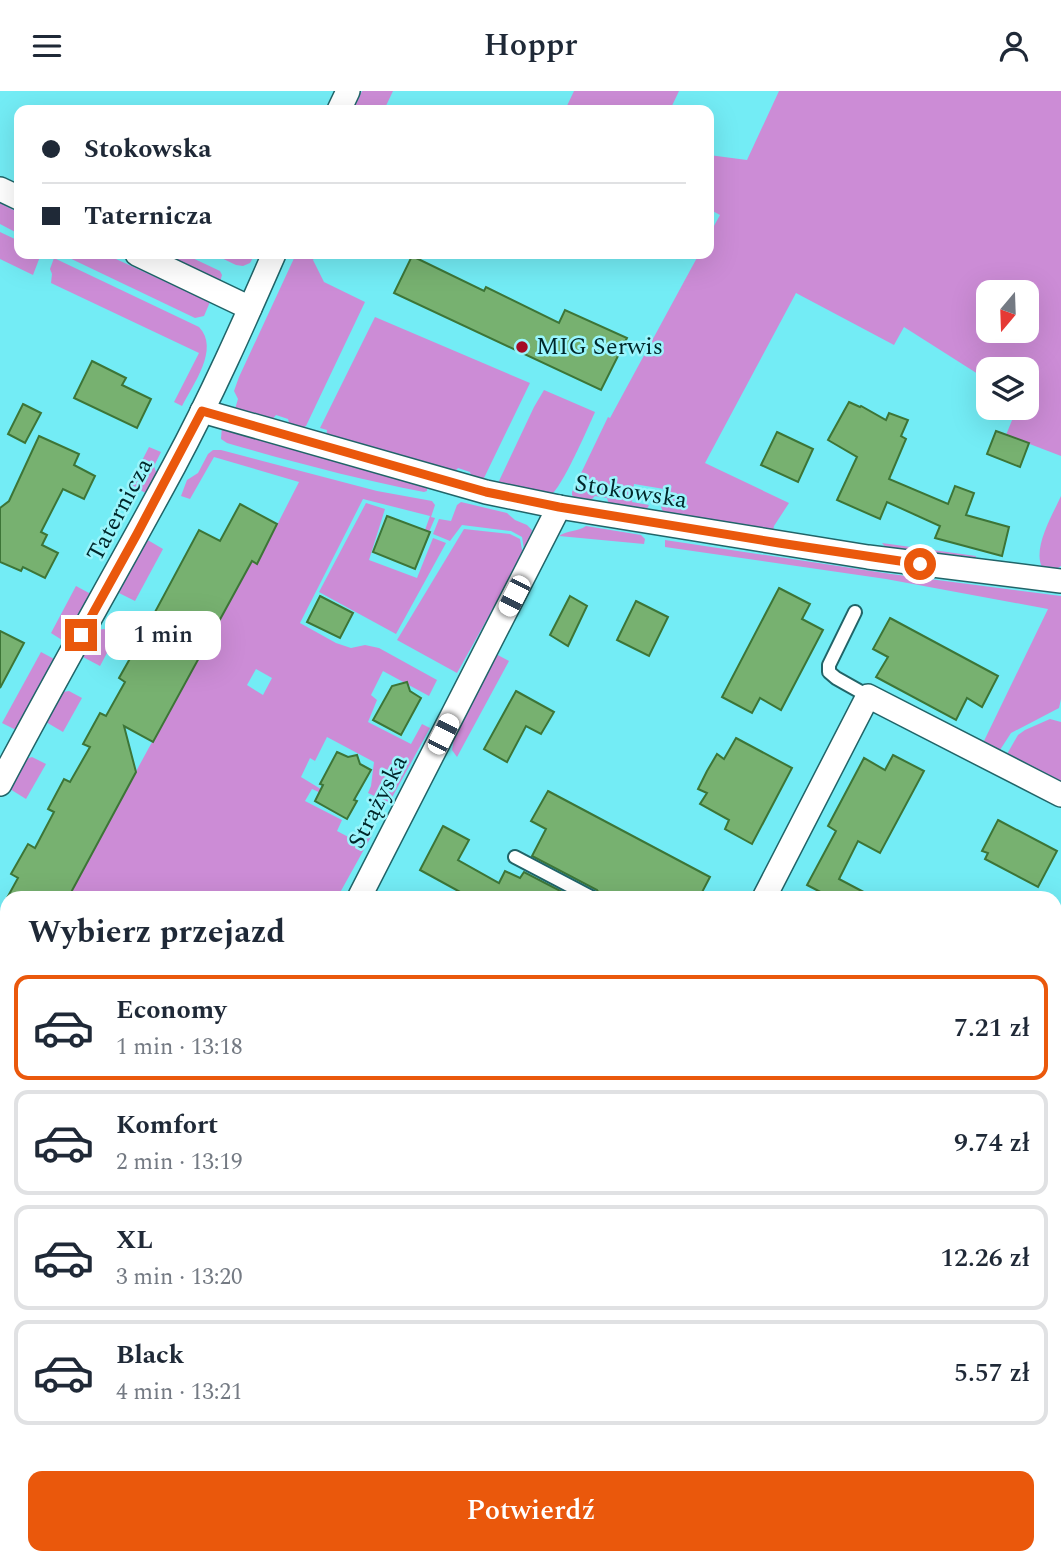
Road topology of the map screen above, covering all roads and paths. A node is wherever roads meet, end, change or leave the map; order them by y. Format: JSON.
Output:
{"nodes":[{"id":1,"x":148,"y":259,"type":"edge"},
{"id":2,"x":272,"y":259,"type":"edge"},
{"id":3,"x":250,"y":307,"type":"junction"},
{"id":4,"x":202,"y":411,"type":"junction"},
{"id":5,"x":559,"y":507,"type":"junction"},
{"id":6,"x":1061,"y":581,"type":"edge"},
{"id":7,"x":855,"y":612,"type":"dead end"},
{"id":8,"x":868,"y":696,"type":"junction"},
{"id":9,"x":0,"y":784,"type":"edge"},
{"id":10,"x":1061,"y":795,"type":"edge"},
{"id":11,"x":515,"y":857,"type":"dead end"},
{"id":12,"x":363,"y":891,"type":"edge"},
{"id":13,"x":580,"y":891,"type":"edge"},
{"id":14,"x":768,"y":891,"type":"edge"}],
"edges":[{"from":1,"to":3,"type":"street"},
{"from":2,"to":3,"type":"street","name":"Taternicza"},
{"from":3,"to":4,"type":"street","name":"Taternicza"},
{"from":4,"to":5,"type":"street","name":"Stokowska"},
{"from":4,"to":9,"type":"street","name":"Taternicza"},
{"from":5,"to":6,"type":"street","name":"Stokowska"},
{"from":5,"to":12,"type":"street","name":"Strążyska"},
{"from":7,"to":8,"type":"lane"},
{"from":8,"to":10,"type":"street"},
{"from":8,"to":14,"type":"street"},
{"from":11,"to":13,"type":"lane"}]}
